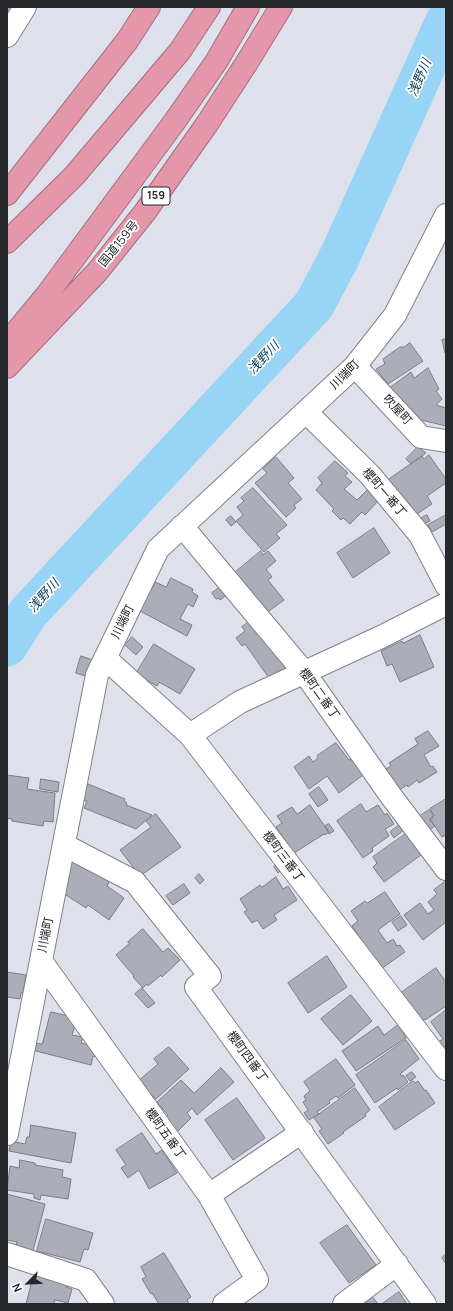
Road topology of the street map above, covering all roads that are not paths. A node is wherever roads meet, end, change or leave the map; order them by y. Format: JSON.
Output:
{"nodes":[{"id":1,"x":25,"y":7,"type":"edge"},
{"id":2,"x":149,"y":7,"type":"edge"},
{"id":3,"x":209,"y":7,"type":"edge"},
{"id":4,"x":248,"y":7,"type":"edge"},
{"id":5,"x":281,"y":7,"type":"edge"},
{"id":6,"x":7,"y":36,"type":"edge"},
{"id":7,"x":7,"y":194,"type":"edge"},
{"id":8,"x":446,"y":215,"type":"edge"},
{"id":9,"x":7,"y":242,"type":"edge"},
{"id":10,"x":7,"y":343,"type":"edge"},
{"id":11,"x":355,"y":366,"type":"junction"},
{"id":12,"x":7,"y":367,"type":"edge"},
{"id":13,"x":306,"y":412,"type":"junction"},
{"id":14,"x":446,"y":441,"type":"edge"},
{"id":15,"x":182,"y":526,"type":"junction"},
{"id":16,"x":446,"y":585,"type":"edge"},
{"id":17,"x":444,"y":608,"type":"edge"},
{"id":18,"x":106,"y":658,"type":"junction"},
{"id":19,"x":304,"y":672,"type":"junction"},
{"id":20,"x":190,"y":735,"type":"junction"},
{"id":21,"x":64,"y":845,"type":"junction"},
{"id":22,"x":446,"y":869,"type":"edge"},
{"id":23,"x":41,"y":962,"type":"junction"},
{"id":24,"x":446,"y":1069,"type":"edge"},
{"id":25,"x":302,"y":1132,"type":"junction"},
{"id":26,"x":7,"y":1134,"type":"edge"},
{"id":27,"x":210,"y":1195,"type":"junction"},
{"id":28,"x":7,"y":1254,"type":"edge"},
{"id":29,"x":396,"y":1264,"type":"junction"},
{"id":30,"x":103,"y":1304,"type":"edge"},
{"id":31,"x":224,"y":1304,"type":"edge"},
{"id":32,"x":344,"y":1304,"type":"edge"},
{"id":33,"x":425,"y":1304,"type":"edge"}],
"edges":[{"from":1,"to":6,"type":"street"},
{"from":2,"to":7,"type":"highway"},
{"from":3,"to":9,"type":"highway"},
{"from":4,"to":10,"type":"highway","number":"159"},
{"from":5,"to":12,"type":"highway","name":"国道159号","number":"159"},
{"from":8,"to":11,"type":"street","name":"川端町"},
{"from":11,"to":13,"type":"street","name":"川端町"},
{"from":11,"to":14,"type":"street","name":"吹屋町"},
{"from":13,"to":15,"type":"street","name":"川端町"},
{"from":13,"to":16,"type":"street","name":"櫻町一番丁"},
{"from":15,"to":18,"type":"street","name":"川端町"},
{"from":15,"to":19,"type":"street","name":"櫻町二番丁"},
{"from":17,"to":19,"type":"street"},
{"from":18,"to":20,"type":"street","name":"櫻町三番丁"},
{"from":18,"to":21,"type":"street","name":"川端町"},
{"from":19,"to":20,"type":"street"},
{"from":19,"to":22,"type":"street","name":"櫻町二番丁"},
{"from":20,"to":24,"type":"street","name":"櫻町三番丁"},
{"from":21,"to":23,"type":"street","name":"川端町"},
{"from":21,"to":25,"type":"street","name":"櫻町四番丁"},
{"from":23,"to":26,"type":"street","name":"川端町"},
{"from":23,"to":27,"type":"street","name":"櫻町五番丁"},
{"from":25,"to":27,"type":"street"},
{"from":25,"to":29,"type":"street","name":"櫻町四番丁"},
{"from":27,"to":31,"type":"street","name":"櫻町五番丁"},
{"from":28,"to":30,"type":"street"},
{"from":29,"to":32,"type":"street"},
{"from":29,"to":33,"type":"street","name":"櫻町四番丁"}]}
